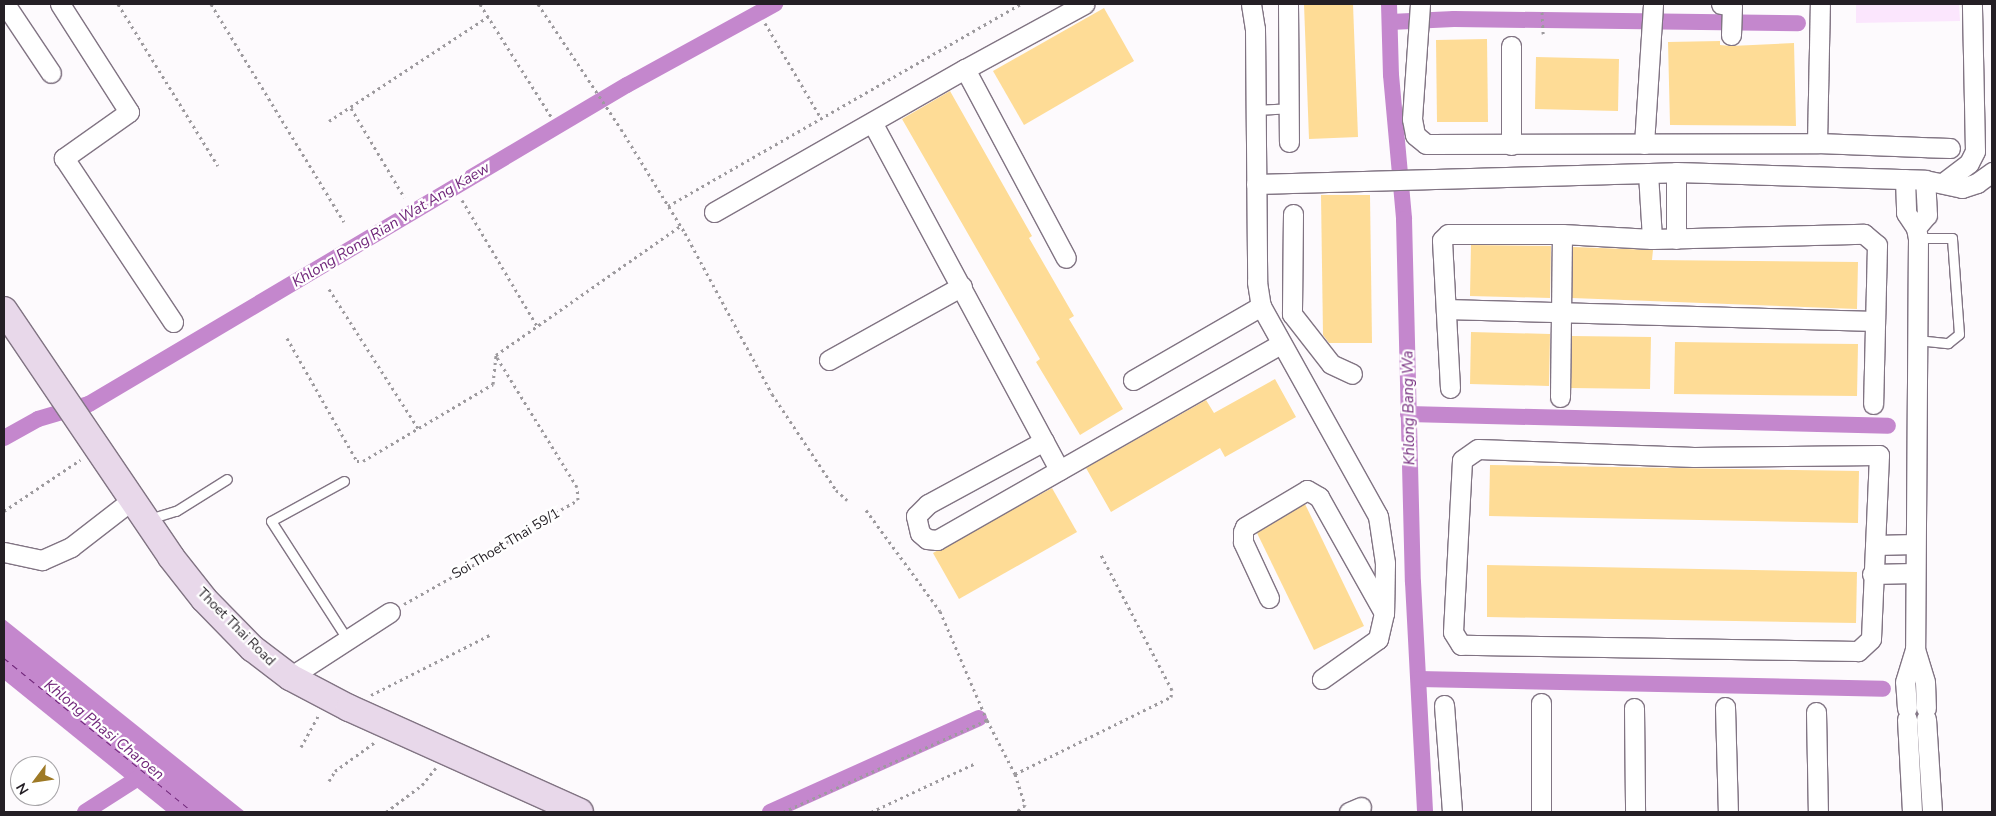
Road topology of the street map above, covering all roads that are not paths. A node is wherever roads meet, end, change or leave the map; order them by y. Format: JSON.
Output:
{"nodes":[{"id":1,"x":60,"y":4,"type":"edge"},
{"id":2,"x":1084,"y":4,"type":"edge"},
{"id":3,"x":1250,"y":4,"type":"edge"},
{"id":4,"x":1288,"y":4,"type":"edge"},
{"id":5,"x":1420,"y":4,"type":"edge"},
{"id":6,"x":1820,"y":4,"type":"edge"},
{"id":7,"x":1972,"y":4,"type":"edge"},
{"id":8,"x":7,"y":6,"type":"edge"},
{"id":9,"x":1732,"y":6,"type":"edge"},
{"id":10,"x":1653,"y":9,"type":"edge"},
{"id":11,"x":1731,"y":32,"type":"dead end"},
{"id":12,"x":1511,"y":46,"type":"dead end"},
{"id":13,"x":964,"y":69,"type":"junction"},
{"id":14,"x":51,"y":73,"type":"dead end"},
{"id":15,"x":1289,"y":108,"type":"junction"},
{"id":16,"x":1255,"y":110,"type":"junction"},
{"id":17,"x":873,"y":124,"type":"junction"},
{"id":18,"x":1289,"y":142,"type":"dead end"},
{"id":19,"x":1817,"y":143,"type":"junction"},
{"id":20,"x":1644,"y":144,"type":"junction"},
{"id":21,"x":1736,"y":144,"type":"junction"},
{"id":22,"x":1512,"y":145,"type":"junction"},
{"id":23,"x":1950,"y":148,"type":"dead end"},
{"id":24,"x":1676,"y":172,"type":"junction"},
{"id":25,"x":1992,"y":172,"type":"edge"},
{"id":26,"x":1648,"y":173,"type":"junction"},
{"id":27,"x":1737,"y":173,"type":"junction"},
{"id":28,"x":1905,"y":179,"type":"junction"},
{"id":29,"x":1925,"y":180,"type":"junction"},
{"id":30,"x":1944,"y":182,"type":"junction"},
{"id":31,"x":1256,"y":184,"type":"junction"},
{"id":32,"x":714,"y":212,"type":"dead end"},
{"id":33,"x":1293,"y":214,"type":"dead end"},
{"id":34,"x":1917,"y":233,"type":"junction"},
{"id":35,"x":1562,"y":234,"type":"junction"},
{"id":36,"x":1652,"y":239,"type":"junction"},
{"id":37,"x":1676,"y":239,"type":"junction"},
{"id":38,"x":1066,"y":258,"type":"dead end"},
{"id":39,"x":962,"y":286,"type":"junction"},
{"id":40,"x":1261,"y":306,"type":"junction"},
{"id":41,"x":1446,"y":309,"type":"junction"},
{"id":42,"x":4,"y":310,"type":"edge"},
{"id":43,"x":1560,"y":312,"type":"junction"},
{"id":44,"x":1281,"y":319,"type":"junction"},
{"id":45,"x":173,"y":322,"type":"dead end"},
{"id":46,"x":1875,"y":322,"type":"junction"},
{"id":47,"x":1917,"y":340,"type":"junction"},
{"id":48,"x":1281,"y":344,"type":"junction"},
{"id":49,"x":829,"y":360,"type":"dead end"},
{"id":50,"x":1352,"y":374,"type":"dead end"},
{"id":51,"x":1133,"y":380,"type":"dead end"},
{"id":52,"x":1450,"y":388,"type":"dead end"},
{"id":53,"x":1560,"y":397,"type":"dead end"},
{"id":54,"x":1873,"y":404,"type":"dead end"},
{"id":55,"x":1044,"y":441,"type":"junction"},
{"id":56,"x":1059,"y":470,"type":"junction"},
{"id":57,"x":227,"y":479,"type":"dead end"},
{"id":58,"x":344,"y":481,"type":"dead end"},
{"id":59,"x":133,"y":499,"type":"junction"},
{"id":60,"x":147,"y":521,"type":"junction"},
{"id":61,"x":1915,"y":544,"type":"junction"},
{"id":62,"x":1875,"y":545,"type":"junction"},
{"id":63,"x":4,"y":552,"type":"edge"},
{"id":64,"x":1872,"y":574,"type":"junction"},
{"id":65,"x":1914,"y":574,"type":"junction"},
{"id":66,"x":1269,"y":598,"type":"dead end"},
{"id":67,"x":390,"y":612,"type":"road end"},
{"id":68,"x":1384,"y":613,"type":"junction"},
{"id":69,"x":347,"y":639,"type":"junction"},
{"id":70,"x":1915,"y":649,"type":"junction"},
{"id":71,"x":290,"y":677,"type":"junction"},
{"id":72,"x":1322,"y":679,"type":"dead end"},
{"id":73,"x":1541,"y":703,"type":"dead end"},
{"id":74,"x":1444,"y":705,"type":"dead end"},
{"id":75,"x":1724,"y":707,"type":"dead end"},
{"id":76,"x":1634,"y":708,"type":"dead end"},
{"id":77,"x":1816,"y":712,"type":"dead end"},
{"id":78,"x":580,"y":812,"type":"edge"},
{"id":79,"x":1452,"y":812,"type":"edge"},
{"id":80,"x":1541,"y":812,"type":"edge"},
{"id":81,"x":1634,"y":812,"type":"edge"},
{"id":82,"x":1728,"y":812,"type":"edge"},
{"id":83,"x":1818,"y":812,"type":"edge"},
{"id":84,"x":1912,"y":812,"type":"edge"},
{"id":85,"x":1932,"y":812,"type":"edge"}],
"edges":[{"from":1,"to":45,"type":"street"},
{"from":2,"to":13,"type":"street"},
{"from":3,"to":16,"type":"street"},
{"from":4,"to":15,"type":"street"},
{"from":5,"to":22,"type":"street"},
{"from":6,"to":19,"type":"street"},
{"from":7,"to":30,"type":"street"},
{"from":8,"to":14,"type":"street"},
{"from":9,"to":11,"type":"street"},
{"from":10,"to":20,"type":"street"},
{"from":12,"to":22,"type":"street"},
{"from":13,"to":17,"type":"street"},
{"from":13,"to":38,"type":"street"},
{"from":15,"to":16,"type":"lane"},
{"from":15,"to":18,"type":"street"},
{"from":16,"to":31,"type":"street"},
{"from":17,"to":32,"type":"street"},
{"from":17,"to":39,"type":"street"},
{"from":19,"to":21,"type":"street"},
{"from":19,"to":23,"type":"street"},
{"from":20,"to":21,"type":"street"},
{"from":20,"to":22,"type":"street"},
{"from":21,"to":27,"type":"street"},
{"from":24,"to":26,"type":"street"},
{"from":24,"to":27,"type":"street"},
{"from":24,"to":37,"type":"street"},
{"from":25,"to":30,"type":"street"},
{"from":26,"to":31,"type":"street"},
{"from":26,"to":36,"type":"street"},
{"from":27,"to":28,"type":"street"},
{"from":28,"to":29,"type":"street"},
{"from":28,"to":34,"type":"street"},
{"from":29,"to":30,"type":"street"},
{"from":29,"to":34,"type":"street"},
{"from":31,"to":40,"type":"street"},
{"from":33,"to":44,"type":"street"},
{"from":34,"to":47,"type":"street"},
{"from":34,"to":47,"type":"lane"},
{"from":35,"to":36,"type":"street"},
{"from":35,"to":41,"type":"street"},
{"from":35,"to":43,"type":"street"},
{"from":36,"to":37,"type":"street"},
{"from":37,"to":46,"type":"street"},
{"from":39,"to":49,"type":"street"},
{"from":39,"to":55,"type":"street"},
{"from":40,"to":44,"type":"street"},
{"from":40,"to":51,"type":"street"},
{"from":41,"to":43,"type":"street"},
{"from":41,"to":52,"type":"street"},
{"from":42,"to":59,"type":"main road","name":"Thoet Thai Road"},
{"from":43,"to":46,"type":"street"},
{"from":43,"to":53,"type":"street"},
{"from":44,"to":48,"type":"street"},
{"from":44,"to":50,"type":"street"},
{"from":46,"to":54,"type":"street"},
{"from":47,"to":61,"type":"street"},
{"from":48,"to":56,"type":"street"},
{"from":48,"to":68,"type":"street"},
{"from":55,"to":56,"type":"street"},
{"from":55,"to":56,"type":"street"},
{"from":57,"to":60,"type":"lane"},
{"from":58,"to":69,"type":"lane"},
{"from":59,"to":60,"type":"main road","name":"Thoet Thai Road"},
{"from":59,"to":63,"type":"street"},
{"from":60,"to":71,"type":"main road","name":"Thoet Thai Road"},
{"from":61,"to":62,"type":"street"},
{"from":61,"to":65,"type":"street"},
{"from":62,"to":64,"type":"street"},
{"from":62,"to":64,"type":"street"},
{"from":64,"to":65,"type":"street"},
{"from":65,"to":70,"type":"street"},
{"from":66,"to":68,"type":"street"},
{"from":67,"to":69,"type":"street"},
{"from":68,"to":72,"type":"street"},
{"from":69,"to":71,"type":"street"},
{"from":70,"to":84,"type":"street"},
{"from":70,"to":85,"type":"street"},
{"from":71,"to":78,"type":"main road","name":"Thoet Thai Road"},
{"from":73,"to":80,"type":"street"},
{"from":74,"to":79,"type":"street"},
{"from":75,"to":82,"type":"street"},
{"from":76,"to":81,"type":"street"},
{"from":77,"to":83,"type":"street"}]}
